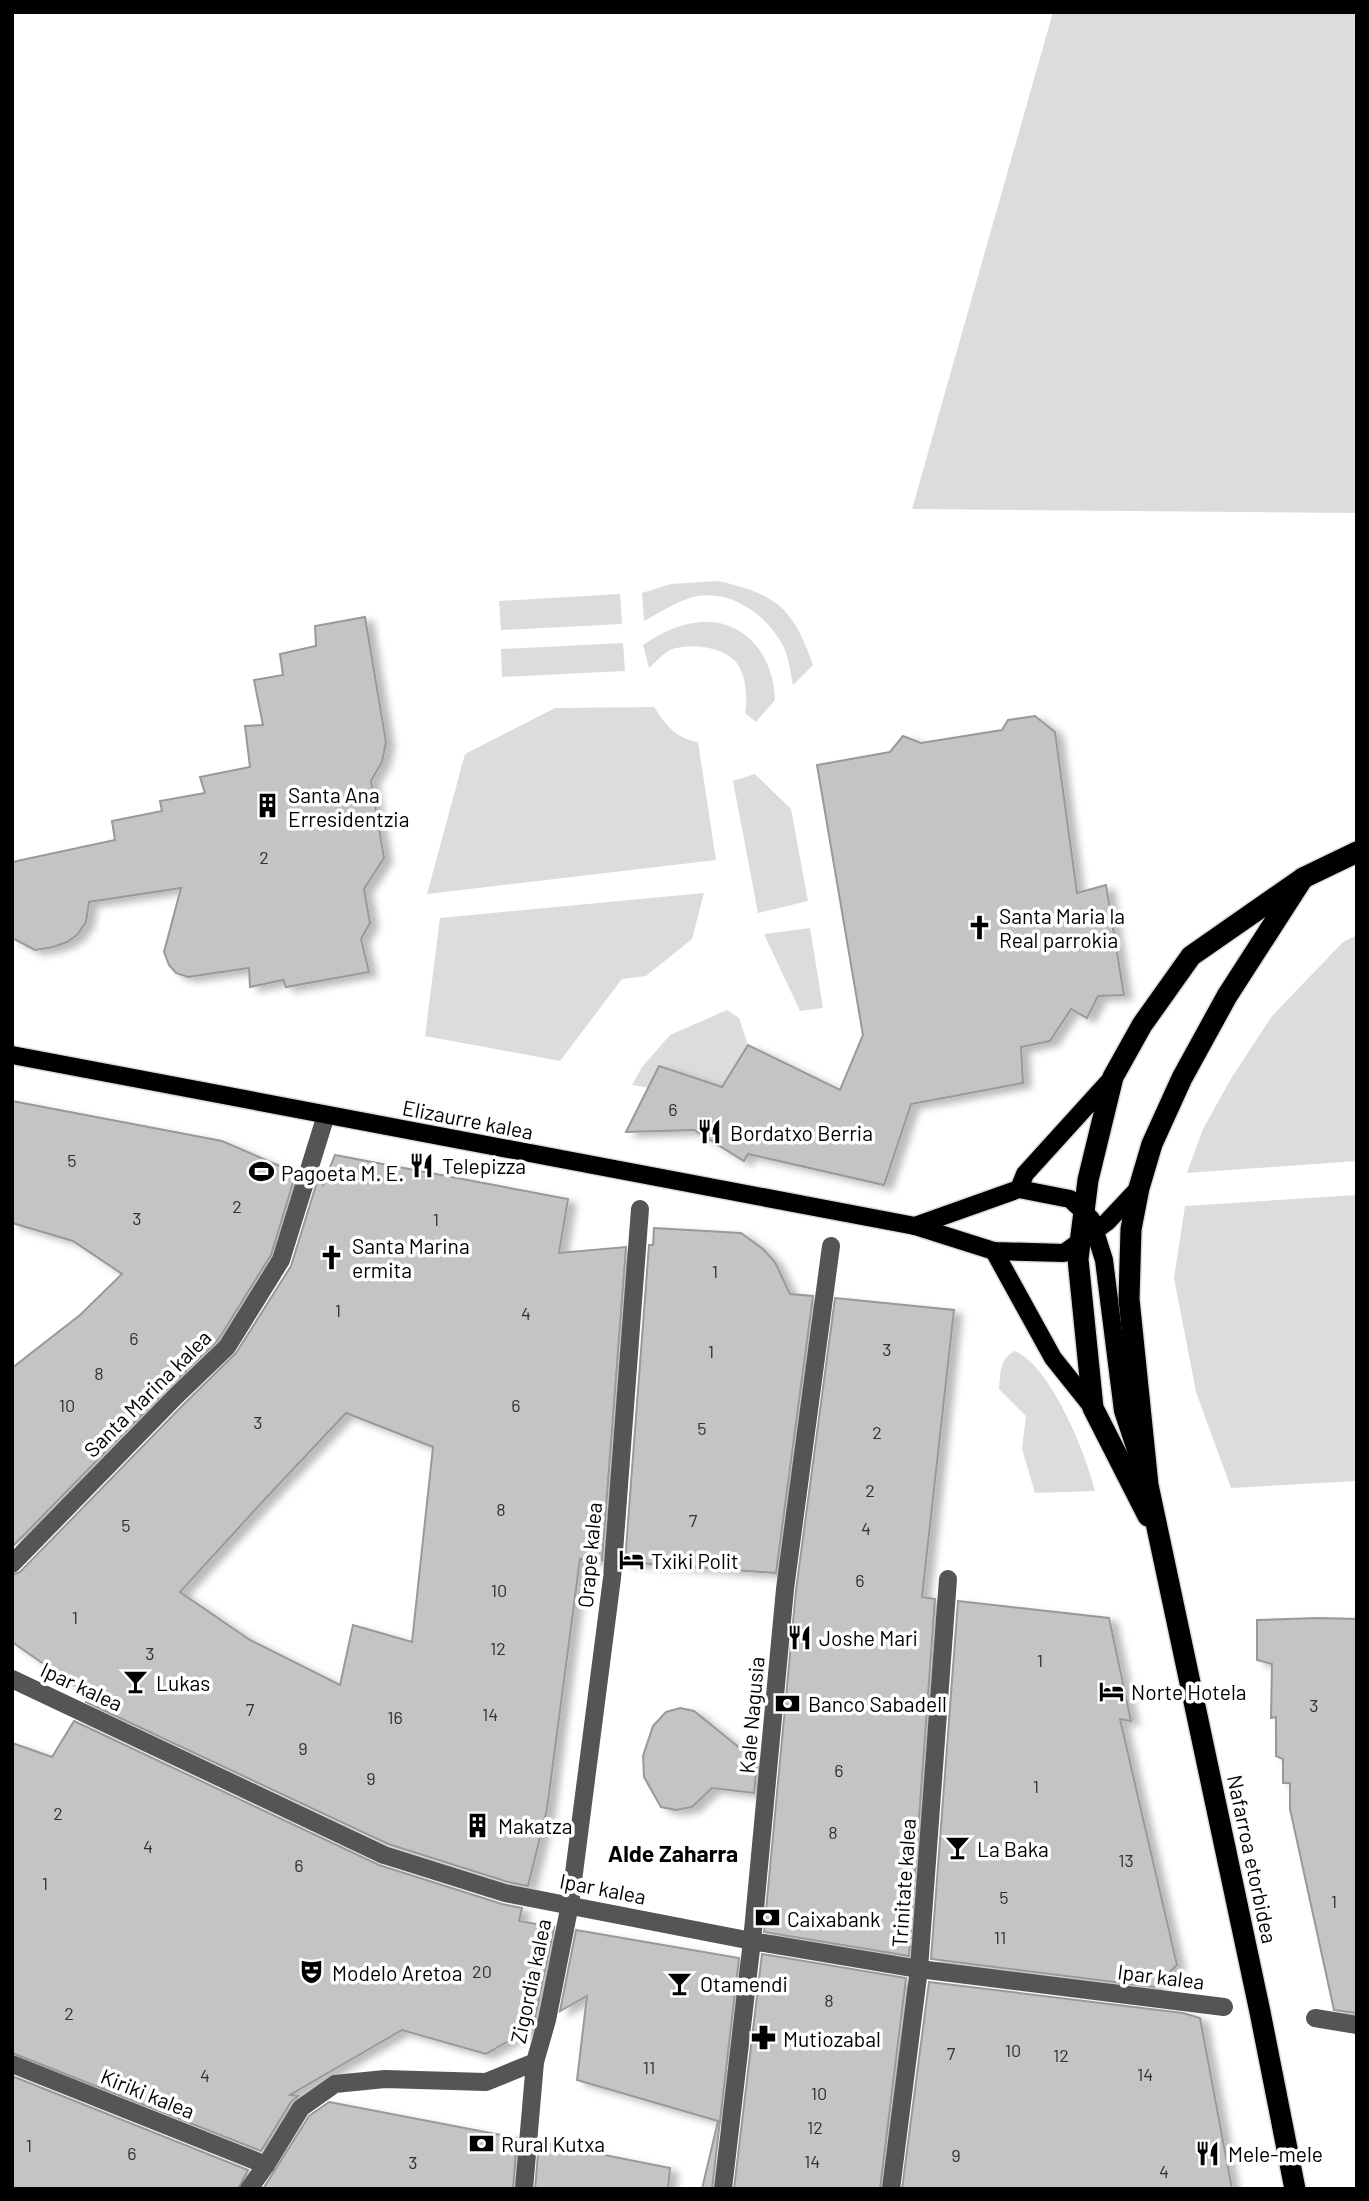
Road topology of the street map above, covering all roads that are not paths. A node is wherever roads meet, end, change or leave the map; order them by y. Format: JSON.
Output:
{"nodes":[{"id":1,"x":1357,"y":852,"type":"edge"},
{"id":2,"x":1303,"y":878,"type":"junction"},
{"id":3,"x":12,"y":1055,"type":"edge"},
{"id":4,"x":1113,"y":1077,"type":"junction"},
{"id":5,"x":327,"y":1115,"type":"junction"},
{"id":6,"x":1139,"y":1188,"type":"junction"},
{"id":7,"x":1019,"y":1189,"type":"junction"},
{"id":8,"x":639,"y":1209,"type":"dead end"},
{"id":9,"x":1084,"y":1212,"type":"junction"},
{"id":10,"x":915,"y":1226,"type":"junction"},
{"id":11,"x":1088,"y":1237,"type":"junction"},
{"id":12,"x":831,"y":1246,"type":"dead end"},
{"id":13,"x":994,"y":1251,"type":"junction"},
{"id":14,"x":1093,"y":1408,"type":"junction"},
{"id":15,"x":1148,"y":1485,"type":"junction"},
{"id":16,"x":1160,"y":1540,"type":"junction"},
{"id":17,"x":12,"y":1564,"type":"edge"},
{"id":18,"x":948,"y":1579,"type":"dead end"},
{"id":19,"x":12,"y":1679,"type":"edge"},
{"id":20,"x":570,"y":1904,"type":"junction"},
{"id":21,"x":752,"y":1941,"type":"junction"},
{"id":22,"x":919,"y":1969,"type":"junction"},
{"id":23,"x":1224,"y":2007,"type":"dead end"},
{"id":24,"x":1315,"y":2018,"type":"dead end"},
{"id":25,"x":1357,"y":2025,"type":"edge"},
{"id":26,"x":535,"y":2062,"type":"junction"},
{"id":27,"x":12,"y":2064,"type":"edge"},
{"id":28,"x":266,"y":2165,"type":"junction"},
{"id":29,"x":249,"y":2189,"type":"edge"},
{"id":30,"x":524,"y":2189,"type":"edge"},
{"id":31,"x":723,"y":2189,"type":"edge"},
{"id":32,"x":891,"y":2189,"type":"edge"},
{"id":33,"x":1295,"y":2189,"type":"edge"}],
"edges":[{"from":1,"to":2,"type":"highway"},
{"from":2,"to":4,"type":"highway"},
{"from":2,"to":6,"type":"highway"},
{"from":3,"to":5,"type":"main road","name":"Elizaurre kalea"},
{"from":4,"to":7,"type":"main road"},
{"from":4,"to":9,"type":"highway"},
{"from":5,"to":10,"type":"main road","name":"Elizaurre kalea"},
{"from":5,"to":17,"type":"street","name":"Santa Marina kalea"},
{"from":6,"to":11,"type":"main road"},
{"from":6,"to":15,"type":"highway"},
{"from":7,"to":9,"type":"main road"},
{"from":7,"to":10,"type":"main road"},
{"from":8,"to":20,"type":"street","name":"Orape kalea"},
{"from":9,"to":11,"type":"highway"},
{"from":10,"to":13,"type":"main road","name":"Elizaurre kalea"},
{"from":11,"to":13,"type":"main road","name":"Elizaurre kalea"},
{"from":11,"to":14,"type":"highway"},
{"from":11,"to":15,"type":"main road"},
{"from":12,"to":21,"type":"street","name":"Kale Nagusia"},
{"from":13,"to":14,"type":"main road"},
{"from":14,"to":16,"type":"highway"},
{"from":15,"to":16,"type":"highway"},
{"from":16,"to":33,"type":"highway","name":"Nafarroa etorbidea"},
{"from":18,"to":22,"type":"street","name":"Trinitate kalea"},
{"from":19,"to":20,"type":"street","name":"Ipar kalea"},
{"from":20,"to":21,"type":"street","name":"Ipar kalea"},
{"from":20,"to":26,"type":"street","name":"Zigordia kalea"},
{"from":21,"to":22,"type":"street","name":"Ipar kalea"},
{"from":21,"to":31,"type":"street","name":"Kale Nagusia"},
{"from":22,"to":23,"type":"street","name":"Ipar kalea"},
{"from":22,"to":32,"type":"street","name":"Trinitate kalea"},
{"from":24,"to":25,"type":"street"},
{"from":26,"to":28,"type":"street","name":"Zigordia kalea"},
{"from":26,"to":30,"type":"street"},
{"from":27,"to":28,"type":"street","name":"Kiriki kalea"},
{"from":28,"to":29,"type":"street","name":"Zigordia kalea"}]}
